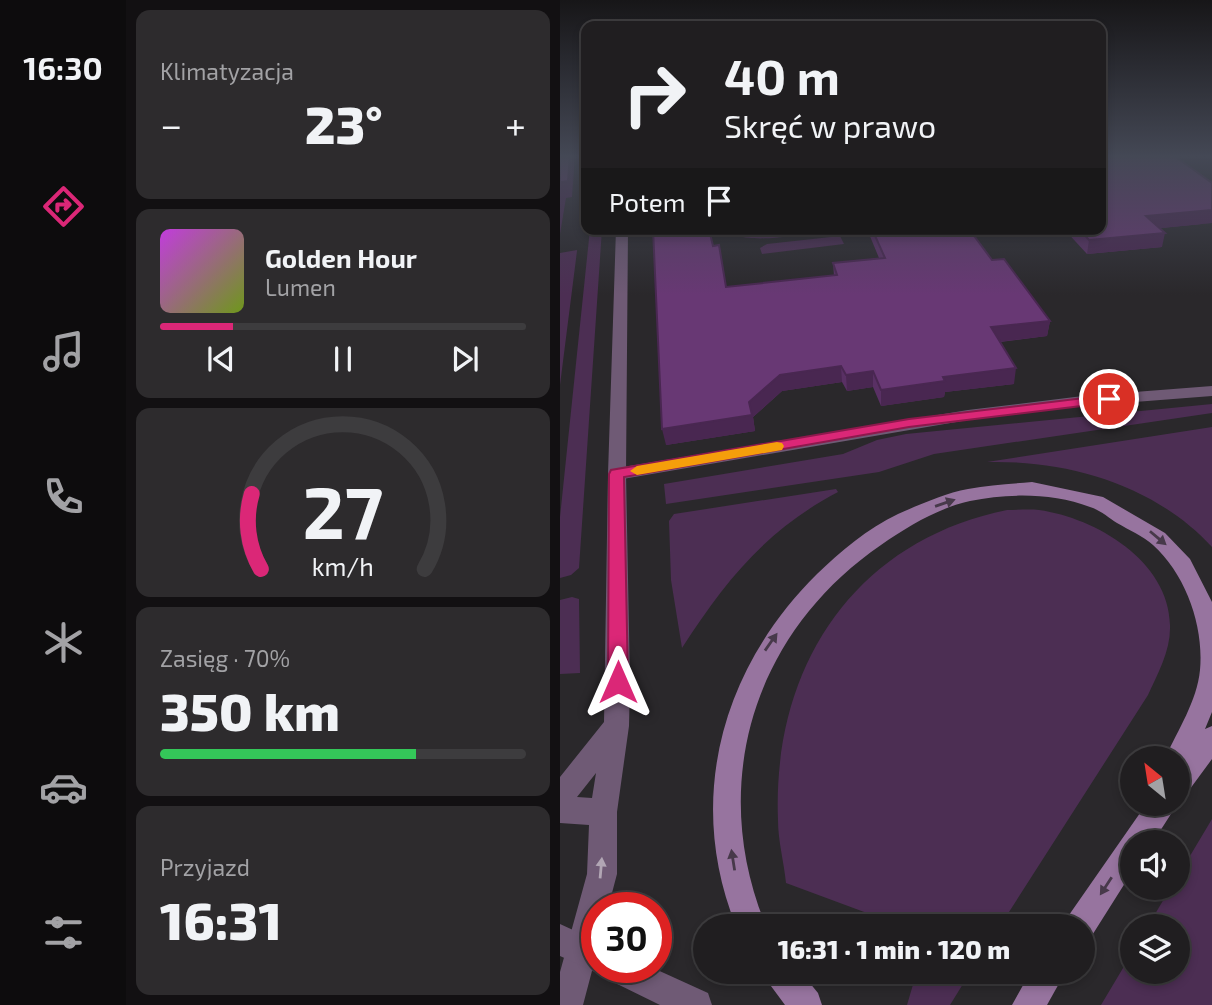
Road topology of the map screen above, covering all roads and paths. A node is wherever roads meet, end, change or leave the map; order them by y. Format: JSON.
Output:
{"nodes":[{"id":1,"x":622,"y":235,"type":"edge"},
{"id":2,"x":1212,"y":391,"type":"edge"},
{"id":3,"x":617,"y":474,"type":"junction"},
{"id":4,"x":616,"y":726,"type":"junction"},
{"id":5,"x":1212,"y":738,"type":"edge"},
{"id":6,"x":1184,"y":746,"type":"edge"},
{"id":7,"x":1190,"y":768,"type":"edge"},
{"id":8,"x":560,"y":798,"type":"edge"},
{"id":9,"x":560,"y":810,"type":"edge"},
{"id":10,"x":603,"y":812,"type":"junction"},
{"id":11,"x":1120,"y":866,"type":"edge"},
{"id":12,"x":747,"y":914,"type":"edge"},
{"id":13,"x":1088,"y":914,"type":"edge"},
{"id":14,"x":560,"y":940,"type":"edge"},
{"id":15,"x":581,"y":950,"type":"edge"},
{"id":16,"x":650,"y":983,"type":"edge"},
{"id":17,"x":789,"y":984,"type":"edge"},
{"id":18,"x":1042,"y":984,"type":"edge"},
{"id":19,"x":567,"y":1005,"type":"edge"},
{"id":20,"x":696,"y":1005,"type":"edge"},
{"id":21,"x":806,"y":1005,"type":"edge"},
{"id":22,"x":1028,"y":1005,"type":"edge"}],
"edges":[{"from":1,"to":3,"type":"street"},
{"from":2,"to":3,"type":"street"},
{"from":3,"to":4,"type":"street"},
{"from":4,"to":8,"type":"street"},
{"from":4,"to":10,"type":"street"},
{"from":5,"to":7,"type":"main road"},
{"from":12,"to":6,"type":"main road","one_way":true},
{"from":9,"to":10,"type":"street"},
{"from":19,"to":10,"type":"street","one_way":true},
{"from":11,"to":13,"type":"main road","one_way":true},
{"from":14,"to":15,"type":"street"},
{"from":16,"to":20,"type":"street"},
{"from":17,"to":21,"type":"main road"},
{"from":18,"to":22,"type":"main road"}]}
